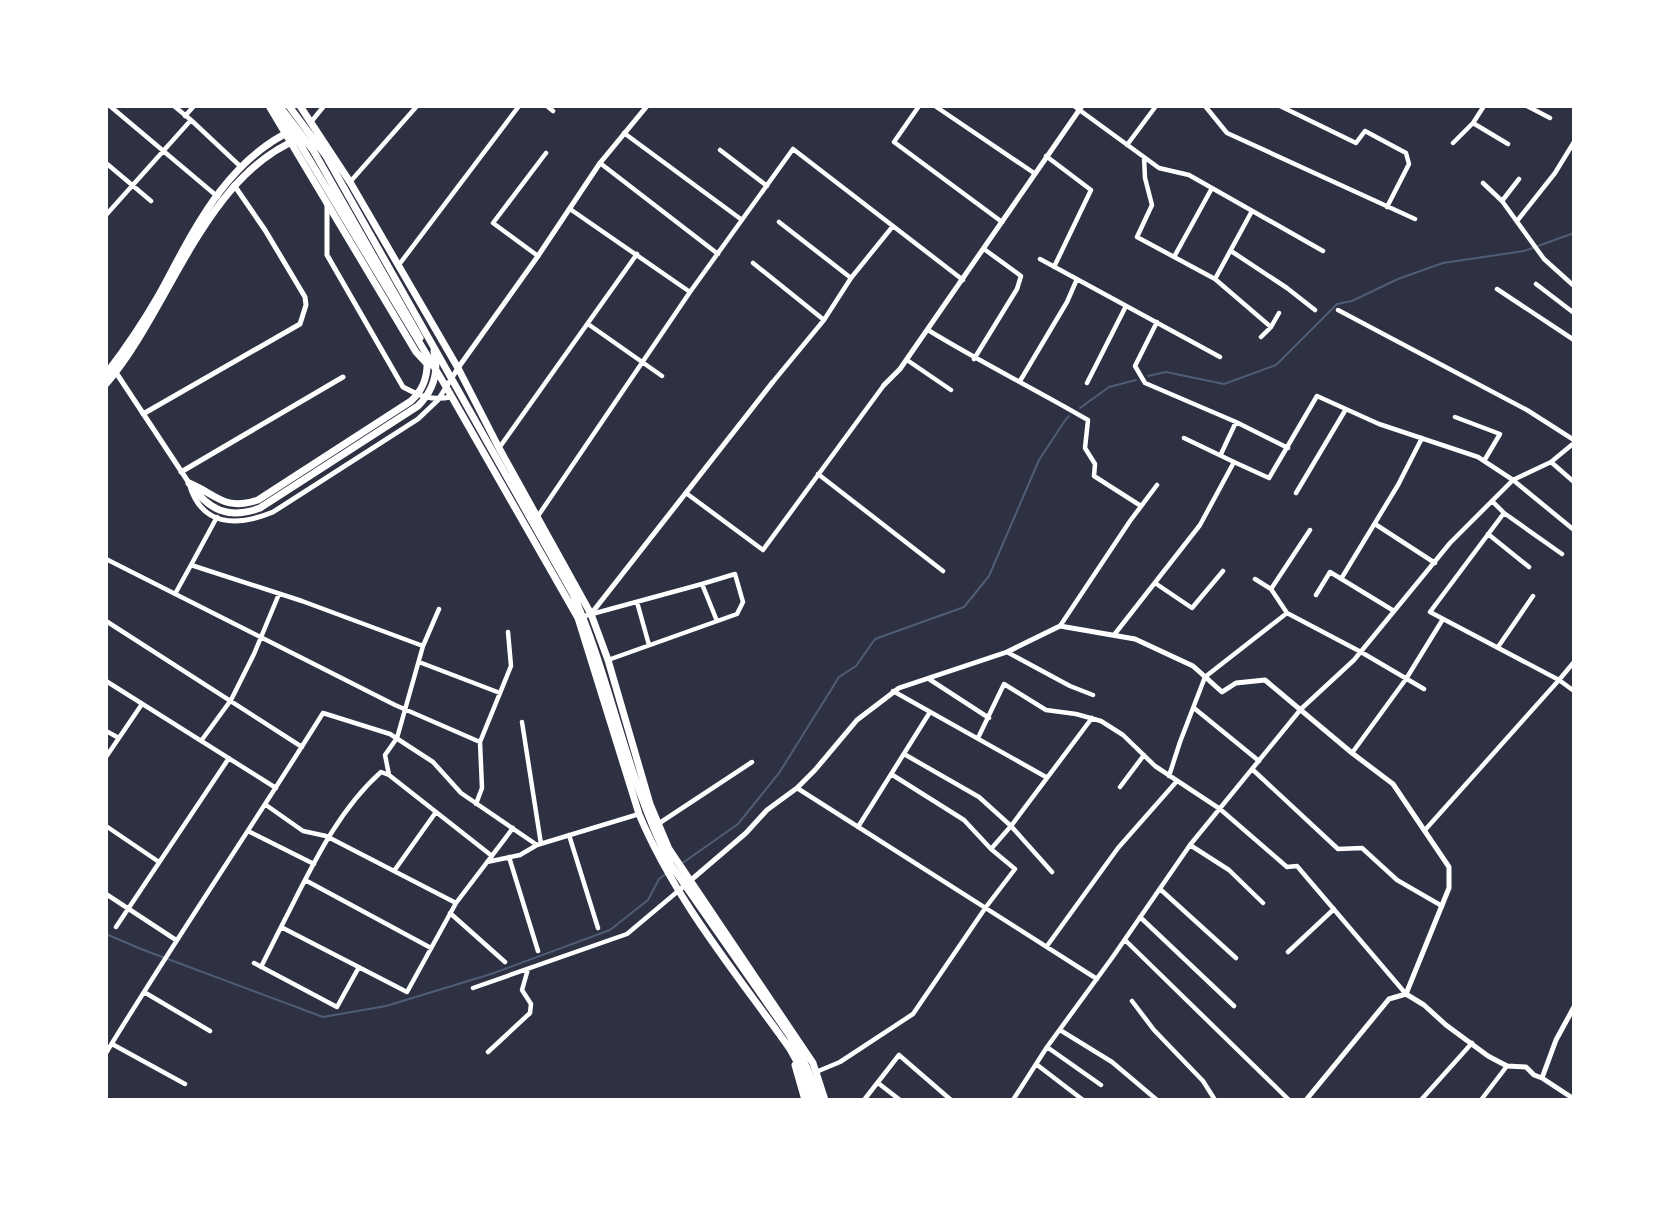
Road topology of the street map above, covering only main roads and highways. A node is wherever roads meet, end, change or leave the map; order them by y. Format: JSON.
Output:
{"nodes":[{"id":1,"x":269,"y":106,"type":"edge"},
{"id":2,"x":275,"y":106,"type":"edge"},
{"id":3,"x":280,"y":106,"type":"edge"},
{"id":4,"x":289,"y":106,"type":"edge"},
{"id":5,"x":300,"y":106,"type":"edge"},
{"id":6,"x":311,"y":122,"type":"junction"},
{"id":7,"x":292,"y":131,"type":"junction"},
{"id":8,"x":318,"y":132,"type":"junction"},
{"id":9,"x":297,"y":139,"type":"junction"},
{"id":10,"x":232,"y":183,"type":"junction"},
{"id":11,"x":429,"y":337,"type":"junction"},
{"id":12,"x":114,"y":370,"type":"junction"},
{"id":13,"x":106,"y":374,"type":"edge"},
{"id":14,"x":106,"y":384,"type":"edge"},
{"id":15,"x":445,"y":387,"type":"junction"},
{"id":16,"x":790,"y":1049,"type":"junction"},
{"id":17,"x":805,"y":1100,"type":"edge"},
{"id":18,"x":812,"y":1100,"type":"edge"},
{"id":19,"x":818,"y":1100,"type":"edge"},
{"id":20,"x":825,"y":1100,"type":"edge"}],
"edges":[{"from":1,"to":15,"type":"main road"},
{"from":2,"to":7,"type":"main road"},
{"from":3,"to":11,"type":"main road"},
{"from":4,"to":11,"type":"main road"},
{"from":5,"to":6,"type":"main road"},
{"from":6,"to":7,"type":"main road"},
{"from":6,"to":8,"type":"main road"},
{"from":7,"to":9,"type":"main road"},
{"from":7,"to":10,"type":"main road"},
{"from":8,"to":9,"type":"main road"},
{"from":8,"to":20,"type":"main road"},
{"from":9,"to":10,"type":"main road"},
{"from":9,"to":15,"type":"main road"},
{"from":10,"to":12,"type":"main road"},
{"from":11,"to":19,"type":"main road"},
{"from":12,"to":13,"type":"main road"},
{"from":12,"to":14,"type":"main road"},
{"from":15,"to":16,"type":"main road"},
{"from":16,"to":17,"type":"main road"},
{"from":16,"to":18,"type":"main road"}]}
